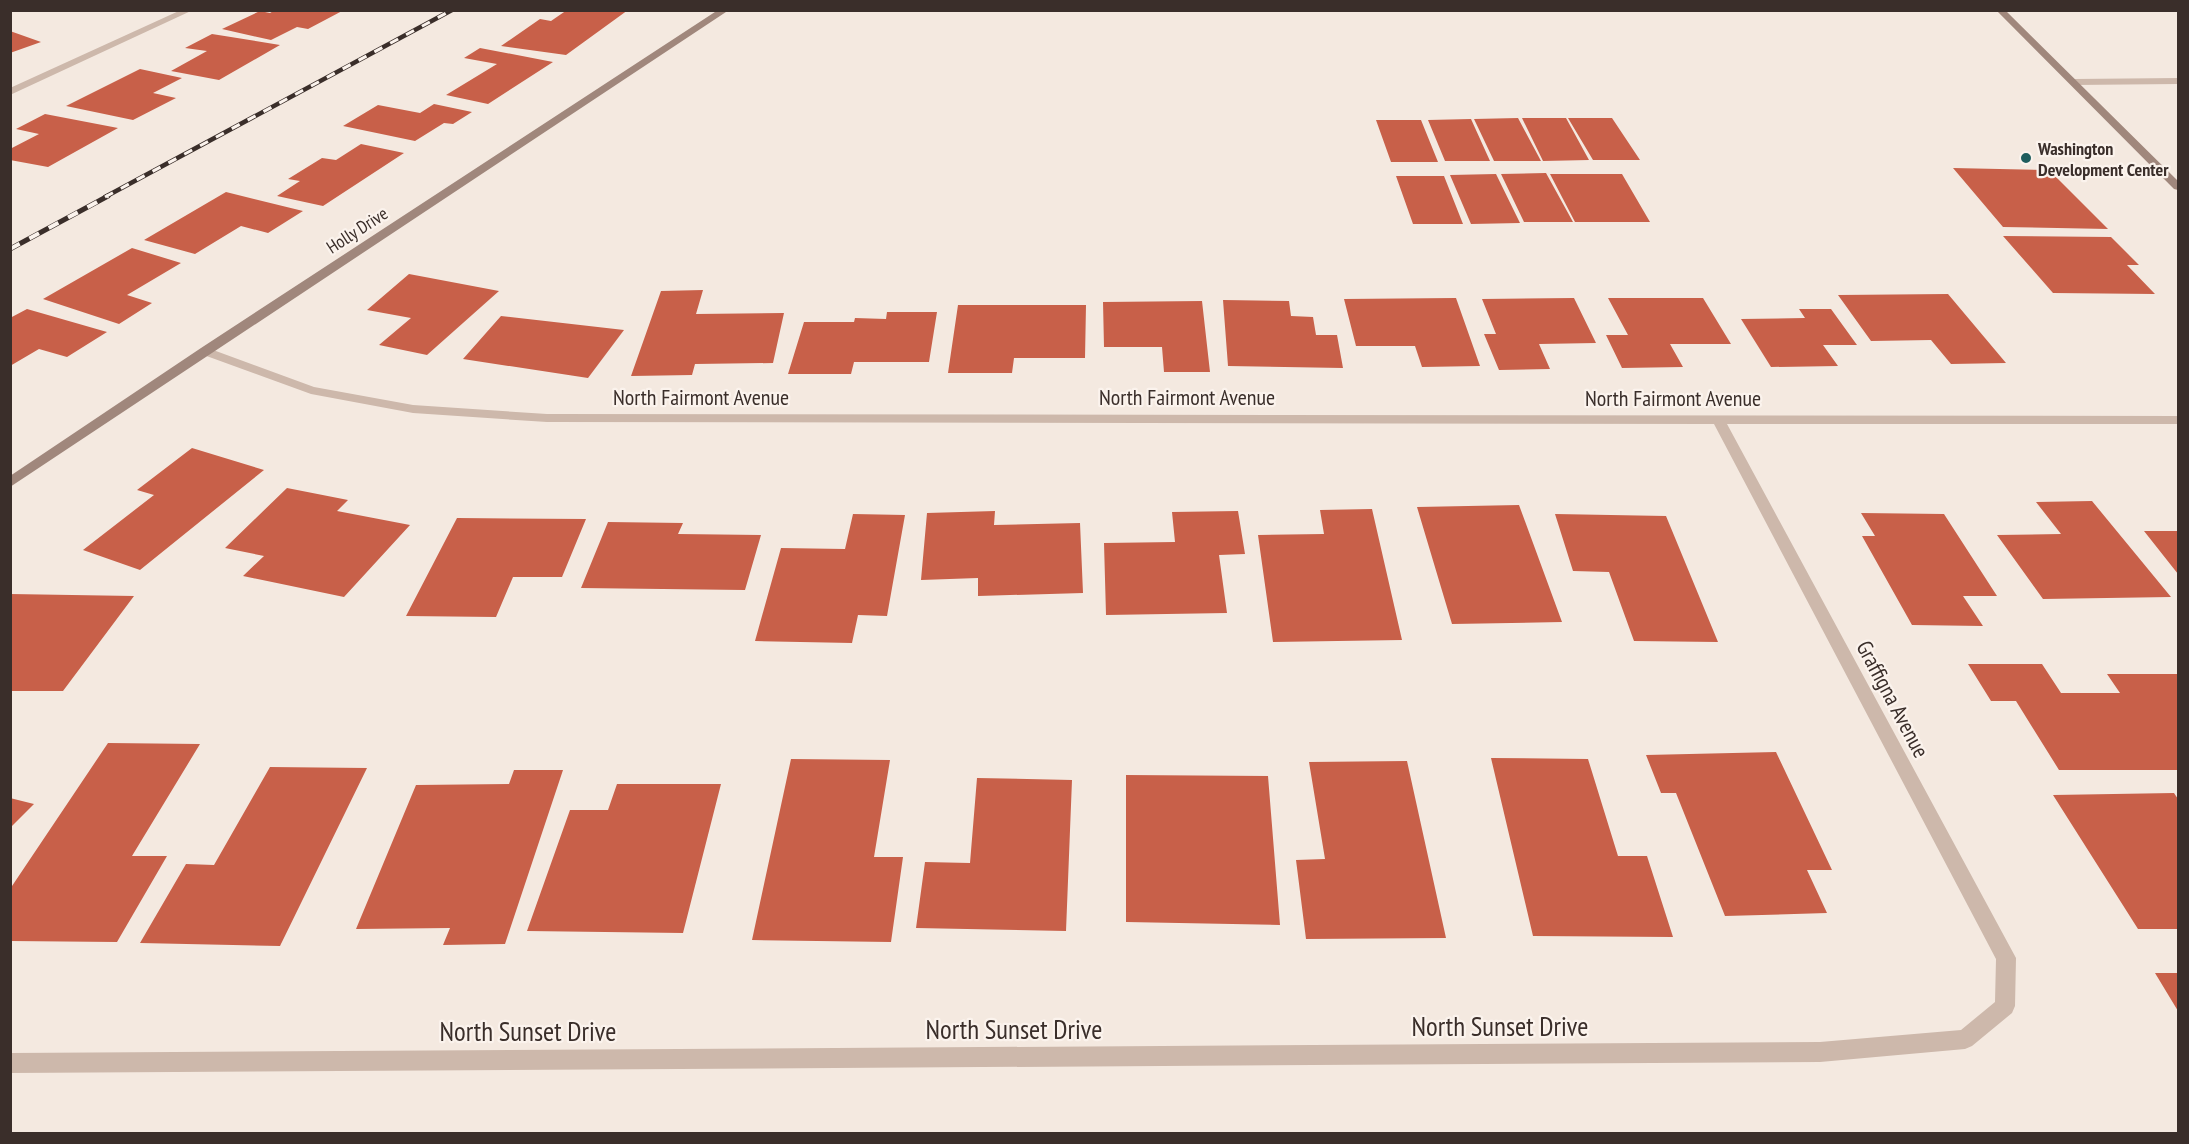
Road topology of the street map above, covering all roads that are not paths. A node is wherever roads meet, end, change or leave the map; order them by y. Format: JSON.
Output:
{"nodes":[{"id":1,"x":189,"y":10,"type":"edge"},
{"id":2,"x":725,"y":10,"type":"edge"},
{"id":3,"x":2000,"y":10,"type":"edge"},
{"id":4,"x":2178,"y":81,"type":"edge"},
{"id":5,"x":2074,"y":82,"type":"junction"},
{"id":6,"x":10,"y":92,"type":"edge"},
{"id":7,"x":2178,"y":187,"type":"edge"},
{"id":8,"x":205,"y":351,"type":"junction"},
{"id":9,"x":1718,"y":419,"type":"junction"},
{"id":10,"x":2178,"y":420,"type":"edge"},
{"id":11,"x":10,"y":483,"type":"edge"},
{"id":12,"x":2005,"y":1006,"type":"joint"},
{"id":13,"x":10,"y":1063,"type":"edge"}],
"edges":[{"from":1,"to":6,"type":"street"},
{"from":2,"to":8,"type":"street","name":"Holly Drive"},
{"from":3,"to":5,"type":"street"},
{"from":4,"to":5,"type":"street"},
{"from":5,"to":7,"type":"street"},
{"from":8,"to":9,"type":"street","name":"North Fairmont Avenue"},
{"from":8,"to":11,"type":"street","name":"Holly Drive"},
{"from":9,"to":10,"type":"street","name":"North Fairmont Avenue"},
{"from":9,"to":12,"type":"street","name":"Graffigna Avenue"},
{"from":12,"to":13,"type":"street","name":"North Sunset Drive"}]}
